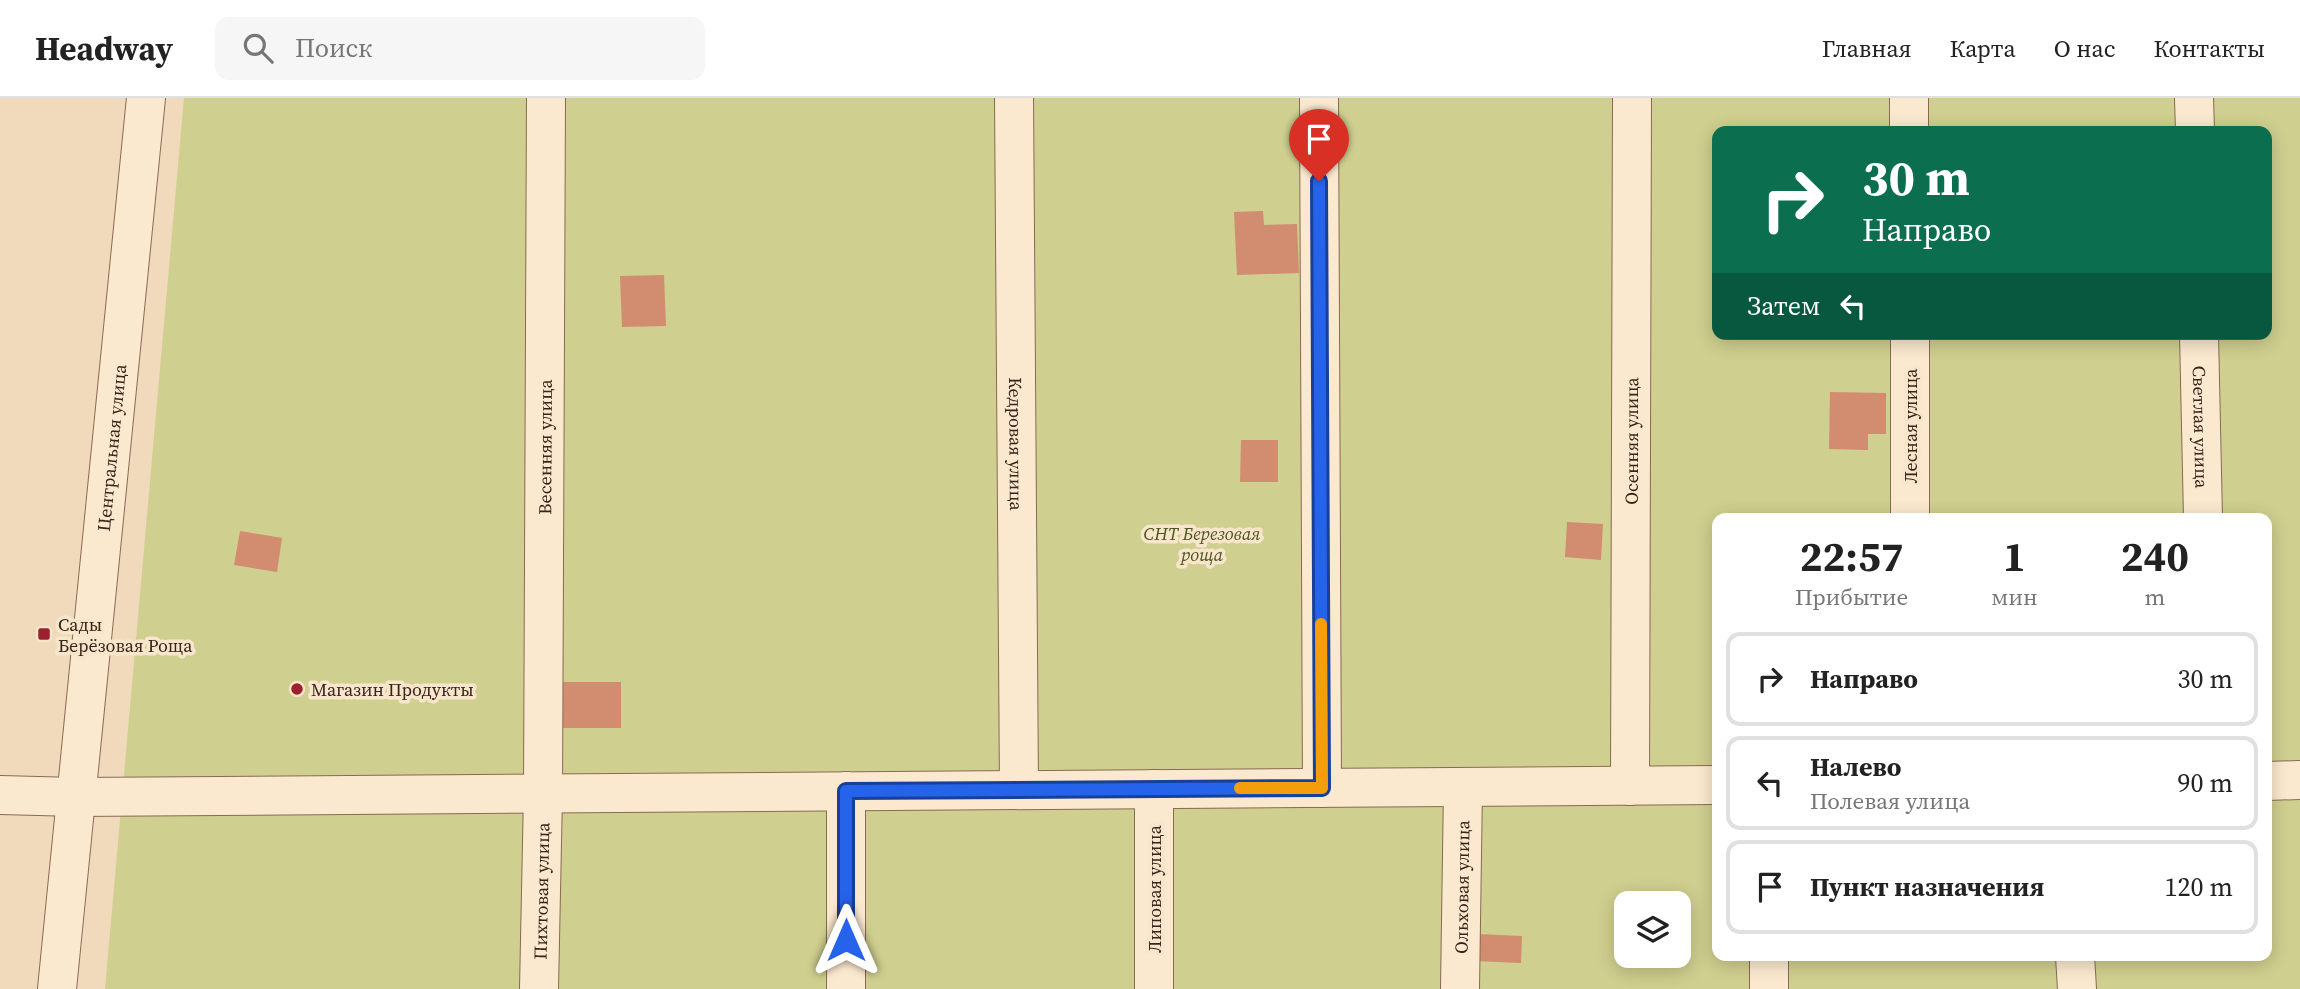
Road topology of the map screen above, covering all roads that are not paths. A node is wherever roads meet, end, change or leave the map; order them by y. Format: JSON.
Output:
{"nodes":[{"id":1,"x":146,"y":98,"type":"edge"},
{"id":2,"x":546,"y":98,"type":"edge"},
{"id":3,"x":1014,"y":98,"type":"edge"},
{"id":4,"x":1319,"y":98,"type":"edge"},
{"id":5,"x":1632,"y":98,"type":"edge"},
{"id":6,"x":1909,"y":98,"type":"edge"},
{"id":7,"x":2194,"y":98,"type":"edge"},
{"id":8,"x":1909,"y":126,"type":"edge"},
{"id":9,"x":2195,"y":126,"type":"edge"},
{"id":10,"x":1910,"y":340,"type":"edge"},
{"id":11,"x":2199,"y":340,"type":"edge"},
{"id":12,"x":1910,"y":513,"type":"edge"},
{"id":13,"x":2203,"y":513,"type":"edge"},
{"id":14,"x":2300,"y":780,"type":"edge"},
{"id":15,"x":2272,"y":781,"type":"edge"},
{"id":16,"x":1712,"y":785,"type":"edge"},
{"id":17,"x":1630,"y":786,"type":"junction"},
{"id":18,"x":1463,"y":787,"type":"junction"},
{"id":19,"x":1322,"y":788,"type":"junction"},
{"id":20,"x":1154,"y":789,"type":"junction"},
{"id":21,"x":1019,"y":790,"type":"junction"},
{"id":22,"x":846,"y":791,"type":"junction"},
{"id":23,"x":543,"y":794,"type":"junction"},
{"id":24,"x":0,"y":795,"type":"edge"},
{"id":25,"x":76,"y":797,"type":"junction"},
{"id":26,"x":1769,"y":961,"type":"edge"},
{"id":27,"x":2075,"y":961,"type":"edge"},
{"id":28,"x":57,"y":989,"type":"edge"},
{"id":29,"x":539,"y":989,"type":"edge"},
{"id":30,"x":846,"y":989,"type":"edge"},
{"id":31,"x":1154,"y":989,"type":"edge"},
{"id":32,"x":1460,"y":989,"type":"edge"},
{"id":33,"x":1769,"y":989,"type":"edge"},
{"id":34,"x":2077,"y":989,"type":"edge"}],
"edges":[{"from":1,"to":25,"type":"street","name":"Центральная улица"},
{"from":2,"to":23,"type":"street","name":"Весенняя улица"},
{"from":3,"to":21,"type":"street","name":"Кедровая улица"},
{"from":4,"to":19,"type":"street"},
{"from":5,"to":17,"type":"street","name":"Осенняя улица"},
{"from":6,"to":8,"type":"street"},
{"from":7,"to":9,"type":"street"},
{"from":10,"to":12,"type":"street","name":"Лесная улица"},
{"from":11,"to":13,"type":"street","name":"Светлая улица"},
{"from":14,"to":15,"type":"street"},
{"from":16,"to":17,"type":"street"},
{"from":17,"to":18,"type":"street"},
{"from":18,"to":19,"type":"street"},
{"from":18,"to":32,"type":"street","name":"Ольховая улица"},
{"from":19,"to":20,"type":"street"},
{"from":20,"to":21,"type":"street"},
{"from":20,"to":31,"type":"street","name":"Липовая улица"},
{"from":21,"to":22,"type":"street"},
{"from":22,"to":23,"type":"street"},
{"from":22,"to":30,"type":"street"},
{"from":23,"to":25,"type":"street"},
{"from":23,"to":29,"type":"street","name":"Пихтовая улица"},
{"from":24,"to":25,"type":"street"},
{"from":25,"to":28,"type":"street","name":"Центральная улица"},
{"from":26,"to":33,"type":"street"},
{"from":27,"to":34,"type":"street"}]}
